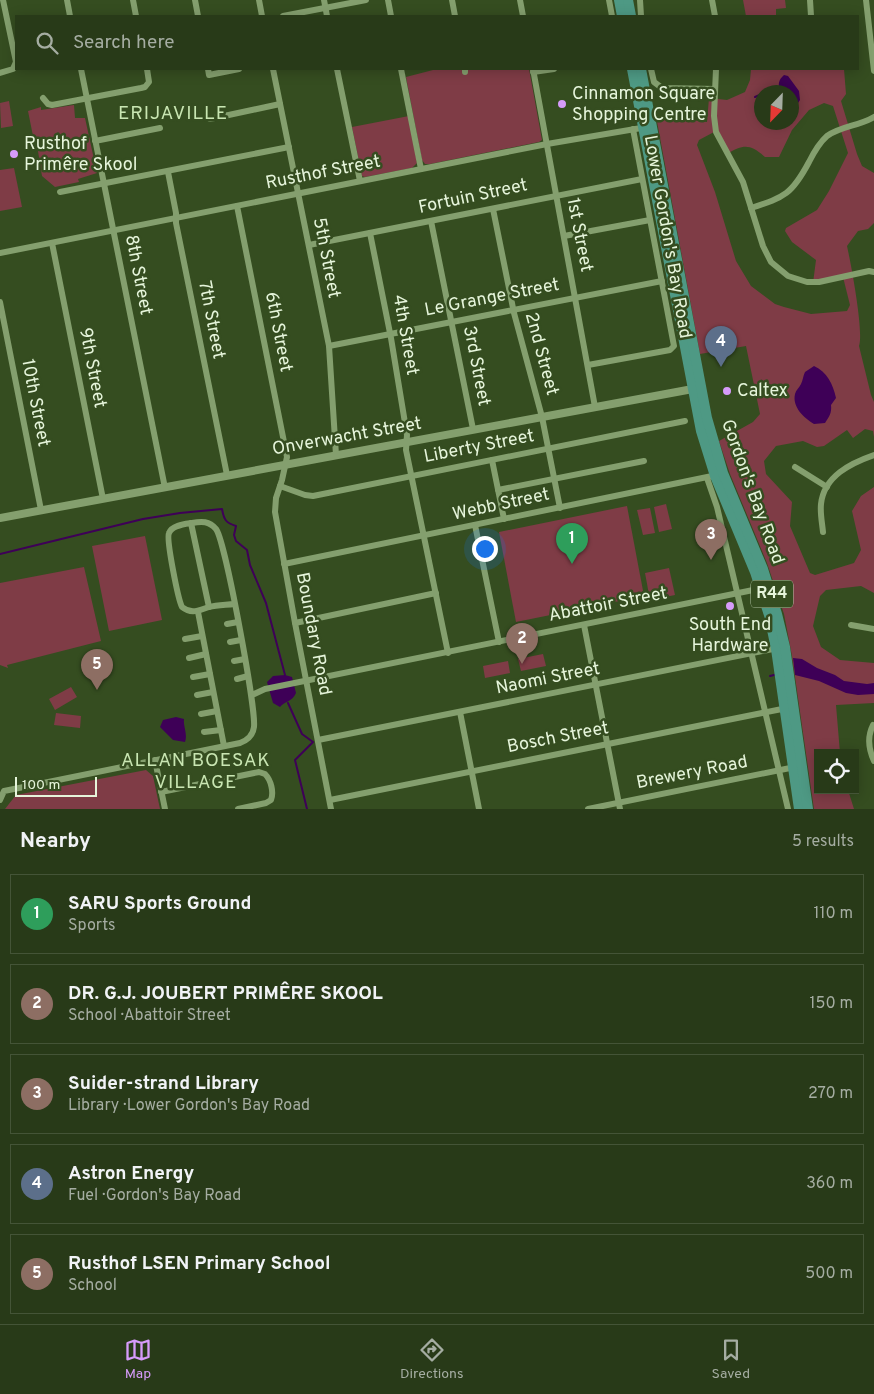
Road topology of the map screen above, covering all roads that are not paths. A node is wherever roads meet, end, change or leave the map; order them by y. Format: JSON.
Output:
{"nodes":[{"id":1,"x":3,"y":0,"type":"edge"},
{"id":2,"x":67,"y":0,"type":"edge"},
{"id":3,"x":133,"y":0,"type":"edge"},
{"id":4,"x":195,"y":0,"type":"edge"},
{"id":5,"x":259,"y":0,"type":"edge"},
{"id":6,"x":324,"y":0,"type":"edge"},
{"id":7,"x":366,"y":0,"type":"edge"},
{"id":8,"x":388,"y":0,"type":"edge"},
{"id":9,"x":452,"y":0,"type":"edge"},
{"id":10,"x":520,"y":0,"type":"edge"},
{"id":11,"x":609,"y":0,"type":"edge"},
{"id":12,"x":619,"y":0,"type":"edge"},
{"id":13,"x":628,"y":0,"type":"edge"},
{"id":14,"x":640,"y":0,"type":"edge"},
{"id":15,"x":712,"y":0,"type":"edge"},
{"id":16,"x":810,"y":0,"type":"edge"},
{"id":17,"x":866,"y":0,"type":"edge"},
{"id":18,"x":325,"y":8,"type":"junction"},
{"id":19,"x":70,"y":15,"type":"edge"},
{"id":20,"x":136,"y":15,"type":"edge"},
{"id":21,"x":198,"y":15,"type":"edge"},
{"id":22,"x":262,"y":15,"type":"edge"},
{"id":23,"x":288,"y":15,"type":"edge"},
{"id":24,"x":327,"y":15,"type":"edge"},
{"id":25,"x":391,"y":15,"type":"edge"},
{"id":26,"x":455,"y":15,"type":"edge"},
{"id":27,"x":523,"y":15,"type":"edge"},
{"id":28,"x":612,"y":15,"type":"edge"},
{"id":29,"x":622,"y":15,"type":"edge"},
{"id":30,"x":631,"y":15,"type":"edge"},
{"id":31,"x":641,"y":15,"type":"edge"},
{"id":32,"x":714,"y":15,"type":"edge"},
{"id":33,"x":811,"y":15,"type":"edge"},
{"id":34,"x":15,"y":59,"type":"edge"},
{"id":35,"x":15,"y":65,"type":"edge"},
{"id":36,"x":81,"y":70,"type":"edge"},
{"id":37,"x":147,"y":70,"type":"edge"},
{"id":38,"x":229,"y":70,"type":"edge"},
{"id":39,"x":273,"y":70,"type":"edge"},
{"id":40,"x":337,"y":70,"type":"edge"},
{"id":41,"x":401,"y":70,"type":"edge"},
{"id":42,"x":632,"y":70,"type":"edge"},
{"id":43,"x":641,"y":70,"type":"edge"},
{"id":44,"x":651,"y":70,"type":"edge"},
{"id":45,"x":716,"y":70,"type":"edge"},
{"id":46,"x":533,"y":71,"type":"edge"},
{"id":47,"x":874,"y":71,"type":"edge"},
{"id":48,"x":209,"y":72,"type":"edge"},
{"id":49,"x":0,"y":73,"type":"edge"},
{"id":50,"x":715,"y":89,"type":"junction"},
{"id":51,"x":43,"y":98,"type":"dead end"},
{"id":52,"x":86,"y":99,"type":"junction"},
{"id":53,"x":280,"y":104,"type":"junction"},
{"id":54,"x":210,"y":118,"type":"dead end"},
{"id":55,"x":874,"y":118,"type":"edge"},
{"id":56,"x":160,"y":128,"type":"dead end"},
{"id":57,"x":642,"y":128,"type":"junction"},
{"id":58,"x":95,"y":141,"type":"junction"},
{"id":59,"x":547,"y":144,"type":"junction"},
{"id":60,"x":289,"y":147,"type":"junction"},
{"id":61,"x":421,"y":169,"type":"junction"},
{"id":62,"x":168,"y":172,"type":"junction"},
{"id":63,"x":642,"y":179,"type":"junction"},
{"id":64,"x":360,"y":181,"type":"junction"},
{"id":65,"x":103,"y":184,"type":"junction"},
{"id":66,"x":60,"y":192,"type":"dead end"},
{"id":67,"x":298,"y":194,"type":"junction"},
{"id":68,"x":556,"y":195,"type":"junction"},
{"id":69,"x":237,"y":206,"type":"junction"},
{"id":70,"x":751,"y":208,"type":"junction"},
{"id":71,"x":493,"y":209,"type":"junction"},
{"id":72,"x":176,"y":218,"type":"junction"},
{"id":73,"x":650,"y":220,"type":"junction"},
{"id":74,"x":432,"y":221,"type":"junction"},
{"id":75,"x":113,"y":231,"type":"junction"},
{"id":76,"x":370,"y":234,"type":"junction"},
{"id":77,"x":564,"y":236,"type":"junction"},
{"id":78,"x":52,"y":243,"type":"junction"},
{"id":79,"x":309,"y":245,"type":"junction"},
{"id":80,"x":0,"y":253,"type":"edge"},
{"id":81,"x":874,"y":272,"type":"edge"},
{"id":82,"x":662,"y":281,"type":"junction"},
{"id":83,"x":575,"y":297,"type":"junction"},
{"id":84,"x":0,"y":302,"type":"edge"},
{"id":85,"x":514,"y":309,"type":"junction"},
{"id":86,"x":453,"y":322,"type":"junction"},
{"id":87,"x":390,"y":334,"type":"junction"},
{"id":88,"x":329,"y":346,"type":"junction"},
{"id":89,"x":588,"y":365,"type":"junction"},
{"id":90,"x":696,"y":388,"type":"junction"},
{"id":91,"x":596,"y":407,"type":"junction"},
{"id":92,"x":542,"y":416,"type":"junction"},
{"id":93,"x":685,"y":421,"type":"dead end"},
{"id":94,"x":473,"y":430,"type":"junction"},
{"id":95,"x":406,"y":442,"type":"junction"},
{"id":96,"x":548,"y":449,"type":"junction"},
{"id":97,"x":336,"y":455,"type":"junction"},
{"id":98,"x":874,"y":455,"type":"edge"},
{"id":99,"x":492,"y":460,"type":"junction"},
{"id":100,"x":644,"y":461,"type":"dead end"},
{"id":101,"x":285,"y":464,"type":"junction"},
{"id":102,"x":795,"y":467,"type":"dead end"},
{"id":103,"x":226,"y":475,"type":"junction"},
{"id":104,"x":412,"y":476,"type":"junction"},
{"id":105,"x":715,"y":476,"type":"junction"},
{"id":106,"x":554,"y":479,"type":"junction"},
{"id":107,"x":280,"y":486,"type":"junction"},
{"id":108,"x":827,"y":487,"type":"junction"},
{"id":109,"x":165,"y":488,"type":"junction"},
{"id":110,"x":498,"y":490,"type":"junction"},
{"id":111,"x":104,"y":499,"type":"junction"},
{"id":112,"x":560,"y":508,"type":"junction"},
{"id":113,"x":42,"y":510,"type":"junction"},
{"id":114,"x":0,"y":518,"type":"edge"},
{"id":115,"x":504,"y":519,"type":"junction"},
{"id":116,"x":191,"y":523,"type":"junction"},
{"id":117,"x":475,"y":525,"type":"junction"},
{"id":118,"x":823,"y":532,"type":"dead end"},
{"id":119,"x":424,"y":536,"type":"junction"},
{"id":120,"x":284,"y":564,"type":"junction"},
{"id":121,"x":765,"y":588,"type":"junction"},
{"id":122,"x":436,"y":593,"type":"junction"},
{"id":123,"x":737,"y":594,"type":"junction"},
{"id":124,"x":234,"y":604,"type":"junction"},
{"id":125,"x":209,"y":607,"type":"junction"},
{"id":126,"x":198,"y":612,"type":"junction"},
{"id":127,"x":238,"y":622,"type":"junction"},
{"id":128,"x":295,"y":623,"type":"junction"},
{"id":129,"x":227,"y":624,"type":"dead end"},
{"id":130,"x":584,"y":625,"type":"junction"},
{"id":131,"x":851,"y":625,"type":"dead end"},
{"id":132,"x":874,"y":629,"type":"edge"},
{"id":133,"x":202,"y":636,"type":"junction"},
{"id":134,"x":185,"y":639,"type":"dead end"},
{"id":135,"x":241,"y":640,"type":"junction"},
{"id":136,"x":230,"y":642,"type":"dead end"},
{"id":137,"x":499,"y":642,"type":"junction"},
{"id":138,"x":780,"y":648,"type":"junction"},
{"id":139,"x":448,"y":652,"type":"junction"},
{"id":140,"x":751,"y":653,"type":"junction"},
{"id":141,"x":206,"y":654,"type":"junction"},
{"id":142,"x":189,"y":658,"type":"dead end"},
{"id":143,"x":245,"y":659,"type":"junction"},
{"id":144,"x":234,"y":660,"type":"dead end"},
{"id":145,"x":210,"y":674,"type":"junction"},
{"id":146,"x":248,"y":676,"type":"junction"},
{"id":147,"x":192,"y":677,"type":"dead end"},
{"id":148,"x":237,"y":678,"type":"dead end"},
{"id":149,"x":306,"y":681,"type":"junction"},
{"id":150,"x":596,"y":684,"type":"junction"},
{"id":151,"x":213,"y":692,"type":"junction"},
{"id":152,"x":196,"y":695,"type":"dead end"},
{"id":153,"x":252,"y":695,"type":"junction"},
{"id":154,"x":789,"y":707,"type":"junction"},
{"id":155,"x":217,"y":711,"type":"junction"},
{"id":156,"x":460,"y":712,"type":"junction"},
{"id":157,"x":765,"y":712,"type":"junction"},
{"id":158,"x":201,"y":714,"type":"dead end"},
{"id":159,"x":873,"y":724,"type":"edge"},
{"id":160,"x":221,"y":730,"type":"junction"},
{"id":161,"x":204,"y":732,"type":"dead end"},
{"id":162,"x":318,"y":740,"type":"junction"},
{"id":163,"x":607,"y":744,"type":"junction"},
{"id":164,"x":224,"y":746,"type":"junction"},
{"id":165,"x":155,"y":760,"type":"junction"},
{"id":166,"x":874,"y":761,"type":"edge"},
{"id":167,"x":797,"y":766,"type":"junction"},
{"id":168,"x":778,"y":770,"type":"junction"},
{"id":169,"x":471,"y":771,"type":"junction"},
{"id":170,"x":161,"y":792,"type":"junction"},
{"id":171,"x":0,"y":800,"type":"edge"},
{"id":172,"x":330,"y":800,"type":"junction"},
{"id":173,"x":620,"y":806,"type":"edge"},
{"id":174,"x":165,"y":809,"type":"edge"},
{"id":175,"x":238,"y":809,"type":"edge"},
{"id":176,"x":332,"y":809,"type":"edge"},
{"id":177,"x":479,"y":809,"type":"edge"},
{"id":178,"x":588,"y":809,"type":"edge"},
{"id":179,"x":788,"y":809,"type":"edge"},
{"id":180,"x":799,"y":809,"type":"edge"},
{"id":181,"x":808,"y":809,"type":"edge"}],
"edges":[{"from":1,"to":34,"type":"street"},
{"from":2,"to":19,"type":"street"},
{"from":3,"to":20,"type":"street"},
{"from":4,"to":21,"type":"street"},
{"from":5,"to":22,"type":"street"},
{"from":6,"to":18,"type":"street"},
{"from":7,"to":18,"type":"street"},
{"from":8,"to":25,"type":"street"},
{"from":9,"to":26,"type":"street"},
{"from":10,"to":27,"type":"street"},
{"from":11,"to":28,"type":"street"},
{"from":12,"to":29,"type":"main road"},
{"from":13,"to":30,"type":"main road"},
{"from":14,"to":31,"type":"street"},
{"from":15,"to":32,"type":"street"},
{"from":16,"to":33,"type":"street"},
{"from":17,"to":47,"type":"street"},
{"from":18,"to":23,"type":"street"},
{"from":18,"to":24,"type":"street"},
{"from":35,"to":49,"type":"street"},
{"from":36,"to":52,"type":"street","name":"8th Street"},
{"from":37,"to":52,"type":"street"},
{"from":38,"to":48,"type":"street"},
{"from":39,"to":53,"type":"street","name":"5th Street"},
{"from":40,"to":64,"type":"street"},
{"from":41,"to":61,"type":"street"},
{"from":42,"to":57,"type":"main road","name":"Gordon's Bay Road","number":"R44"},
{"from":43,"to":57,"type":"main road","name":"Gordon's Bay Road","number":"R44"},
{"from":44,"to":50,"type":"street"},
{"from":45,"to":50,"type":"street"},
{"from":46,"to":59,"type":"street","name":"1st Street"},
{"from":50,"to":70,"type":"street"},
{"from":51,"to":52,"type":"street"},
{"from":52,"to":58,"type":"street","name":"8th Street"},
{"from":53,"to":54,"type":"street"},
{"from":53,"to":60,"type":"street","name":"5th Street"},
{"from":55,"to":70,"type":"street"},
{"from":56,"to":58,"type":"street"},
{"from":57,"to":59,"type":"street","name":"Rusthof Street"},
{"from":57,"to":63,"type":"street","name":"Lower Gordon's Bay Road"},
{"from":57,"to":90,"type":"main road","name":"Gordon's Bay Road","number":"R44"},
{"from":58,"to":65,"type":"street","name":"8th Street"},
{"from":59,"to":61,"type":"street","name":"Rusthof Street"},
{"from":59,"to":68,"type":"street","name":"1st Street"},
{"from":60,"to":62,"type":"street"},
{"from":60,"to":67,"type":"street","name":"5th Street"},
{"from":61,"to":64,"type":"street","name":"Rusthof Street"},
{"from":62,"to":65,"type":"street"},
{"from":62,"to":72,"type":"street","name":"7th Street"},
{"from":63,"to":68,"type":"street","name":"Fortuin Street"},
{"from":63,"to":73,"type":"street","name":"Lower Gordon's Bay Road"},
{"from":64,"to":67,"type":"street","name":"Rusthof Street"},
{"from":65,"to":66,"type":"street"},
{"from":65,"to":75,"type":"street","name":"8th Street"},
{"from":67,"to":69,"type":"street","name":"Rusthof Street"},
{"from":67,"to":79,"type":"street","name":"5th Street"},
{"from":68,"to":71,"type":"street","name":"Fortuin Street"},
{"from":68,"to":77,"type":"street","name":"1st Street"},
{"from":69,"to":72,"type":"street","name":"Rusthof Street"},
{"from":69,"to":101,"type":"street","name":"6th Street"},
{"from":70,"to":81,"type":"street"},
{"from":71,"to":74,"type":"street","name":"Fortuin Street"},
{"from":71,"to":85,"type":"street","name":"2nd Street"},
{"from":72,"to":75,"type":"street","name":"Rusthof Street"},
{"from":72,"to":103,"type":"street","name":"7th Street"},
{"from":73,"to":77,"type":"street"},
{"from":73,"to":82,"type":"street","name":"Lower Gordon's Bay Road"},
{"from":74,"to":76,"type":"street","name":"Fortuin Street"},
{"from":74,"to":86,"type":"street","name":"3rd Street"},
{"from":75,"to":78,"type":"street","name":"Rusthof Street"},
{"from":75,"to":109,"type":"street","name":"8th Street"},
{"from":76,"to":79,"type":"street","name":"Fortuin Street"},
{"from":76,"to":87,"type":"street","name":"4th Street"},
{"from":77,"to":83,"type":"street","name":"1st Street"},
{"from":78,"to":80,"type":"street","name":"Rusthof Street"},
{"from":78,"to":111,"type":"street","name":"9th Street"},
{"from":79,"to":88,"type":"street","name":"5th Street"},
{"from":82,"to":83,"type":"street","name":"Le Grange Street"},
{"from":82,"to":89,"type":"street","name":"Lower Gordon's Bay Road"},
{"from":83,"to":85,"type":"street","name":"Le Grange Street"},
{"from":83,"to":89,"type":"street","name":"1st Street"},
{"from":84,"to":113,"type":"street","name":"10th Street"},
{"from":85,"to":86,"type":"street","name":"Le Grange Street"},
{"from":85,"to":92,"type":"street","name":"2nd Street"},
{"from":86,"to":87,"type":"street","name":"Le Grange Street"},
{"from":86,"to":94,"type":"street","name":"3rd Street"},
{"from":87,"to":88,"type":"street","name":"Le Grange Street"},
{"from":87,"to":95,"type":"street","name":"4th Street"},
{"from":88,"to":97,"type":"street","name":"5th Street"},
{"from":89,"to":91,"type":"street","name":"1st Street"},
{"from":90,"to":91,"type":"street","name":"Onverwacht Street"},
{"from":90,"to":105,"type":"main road","name":"Gordon's Bay Road","number":"R44"},
{"from":90,"to":105,"type":"main road","name":"Gordon's Bay Road","number":"R44"},
{"from":91,"to":92,"type":"street","name":"Onverwacht Street"},
{"from":92,"to":94,"type":"street","name":"Onverwacht Street"},
{"from":92,"to":96,"type":"street","name":"2nd Street"},
{"from":93,"to":96,"type":"street","name":"Liberty Street"},
{"from":94,"to":95,"type":"street","name":"Onverwacht Street"},
{"from":95,"to":97,"type":"street","name":"Onverwacht Street"},
{"from":95,"to":104,"type":"street","name":"4th Street"},
{"from":96,"to":99,"type":"street","name":"Liberty Street"},
{"from":96,"to":106,"type":"street","name":"2nd Street"},
{"from":97,"to":101,"type":"street","name":"Onverwacht Street"},
{"from":98,"to":108,"type":"street"},
{"from":99,"to":104,"type":"street","name":"Liberty Street"},
{"from":99,"to":110,"type":"street"},
{"from":100,"to":106,"type":"street"},
{"from":101,"to":103,"type":"street","name":"Onverwacht Street"},
{"from":101,"to":107,"type":"street","name":"Boundary Road"},
{"from":102,"to":108,"type":"street"},
{"from":103,"to":109,"type":"street","name":"Onverwacht Street"},
{"from":104,"to":107,"type":"street","name":"Liberty Street"},
{"from":104,"to":119,"type":"street","name":"4th Street"},
{"from":105,"to":112,"type":"street","name":"Webb Street"},
{"from":105,"to":121,"type":"main road","name":"Gordon's Bay Road","number":"R44"},
{"from":105,"to":123,"type":"street"},
{"from":106,"to":110,"type":"street"},
{"from":106,"to":112,"type":"street","name":"2nd Street"},
{"from":107,"to":120,"type":"street","name":"Boundary Road"},
{"from":108,"to":118,"type":"street"},
{"from":109,"to":111,"type":"street","name":"Onverwacht Street"},
{"from":110,"to":115,"type":"street"},
{"from":111,"to":113,"type":"street","name":"Onverwacht Street"},
{"from":112,"to":115,"type":"street","name":"Webb Street"},
{"from":113,"to":114,"type":"street","name":"Onverwacht Street"},
{"from":115,"to":117,"type":"street","name":"Webb Street"},
{"from":116,"to":124,"type":"street"},
{"from":116,"to":125,"type":"street"},
{"from":116,"to":126,"type":"street"},
{"from":117,"to":119,"type":"street","name":"Webb Street"},
{"from":117,"to":137,"type":"street"},
{"from":119,"to":120,"type":"street","name":"Webb Street"},
{"from":119,"to":122,"type":"street","name":"4th Street"},
{"from":120,"to":128,"type":"street","name":"Boundary Road"},
{"from":121,"to":123,"type":"street","name":"Abattoir Street"},
{"from":121,"to":138,"type":"main road","name":"Gordon's Bay Road","number":"R44"},
{"from":122,"to":128,"type":"street"},
{"from":122,"to":139,"type":"street","name":"4th Street"},
{"from":123,"to":130,"type":"street","name":"Abattoir Street"},
{"from":123,"to":140,"type":"street"},
{"from":124,"to":125,"type":"street"},
{"from":124,"to":127,"type":"street"},
{"from":125,"to":126,"type":"street"},
{"from":126,"to":133,"type":"street"},
{"from":127,"to":129,"type":"street"},
{"from":127,"to":135,"type":"street"},
{"from":128,"to":149,"type":"street","name":"Boundary Road"},
{"from":130,"to":137,"type":"street","name":"Abattoir Street"},
{"from":130,"to":150,"type":"street"},
{"from":131,"to":132,"type":"street"},
{"from":133,"to":134,"type":"street"},
{"from":133,"to":141,"type":"street"},
{"from":135,"to":136,"type":"street"},
{"from":135,"to":143,"type":"street"},
{"from":137,"to":139,"type":"street","name":"Abattoir Street"},
{"from":138,"to":140,"type":"street","name":"Naomi Street"},
{"from":138,"to":154,"type":"main road","name":"Gordon's Bay Road","number":"R44"},
{"from":139,"to":149,"type":"street","name":"Abattoir Street"},
{"from":140,"to":150,"type":"street","name":"Naomi Street"},
{"from":140,"to":157,"type":"street"},
{"from":141,"to":142,"type":"street"},
{"from":141,"to":145,"type":"street"},
{"from":143,"to":144,"type":"street"},
{"from":143,"to":146,"type":"street"},
{"from":145,"to":147,"type":"street"},
{"from":145,"to":151,"type":"street"},
{"from":146,"to":148,"type":"street"},
{"from":146,"to":153,"type":"street"},
{"from":149,"to":153,"type":"street","name":"Abattoir Street"},
{"from":149,"to":162,"type":"street","name":"Boundary Road"},
{"from":150,"to":156,"type":"street","name":"Naomi Street"},
{"from":150,"to":163,"type":"street"},
{"from":151,"to":152,"type":"street"},
{"from":151,"to":155,"type":"street"},
{"from":153,"to":164,"type":"street"},
{"from":154,"to":157,"type":"street","name":"Bosch Street"},
{"from":154,"to":167,"type":"main road","name":"Gordon's Bay Road","number":"R44"},
{"from":155,"to":158,"type":"street"},
{"from":155,"to":160,"type":"street"},
{"from":156,"to":162,"type":"street","name":"Naomi Street"},
{"from":156,"to":169,"type":"street"},
{"from":157,"to":163,"type":"street","name":"Bosch Street"},
{"from":157,"to":168,"type":"street"},
{"from":159,"to":166,"type":"street"},
{"from":160,"to":161,"type":"street"},
{"from":160,"to":164,"type":"street"},
{"from":162,"to":172,"type":"street","name":"Boundary Road"},
{"from":163,"to":169,"type":"street","name":"Bosch Street"},
{"from":163,"to":173,"type":"street"},
{"from":164,"to":165,"type":"street"},
{"from":165,"to":170,"type":"street"},
{"from":165,"to":171,"type":"street"},
{"from":167,"to":168,"type":"street","name":"Brewery Road"},
{"from":167,"to":180,"type":"main road","name":"Gordon's Bay Road","number":"R44"},
{"from":167,"to":181,"type":"main road","name":"Gordon's Bay Road","number":"R44"},
{"from":168,"to":173,"type":"street","name":"Brewery Road"},
{"from":168,"to":179,"type":"street"},
{"from":169,"to":172,"type":"street","name":"Bosch Street"},
{"from":169,"to":177,"type":"street"},
{"from":170,"to":174,"type":"street"},
{"from":170,"to":175,"type":"street"},
{"from":172,"to":176,"type":"street","name":"Boundary Road"},
{"from":173,"to":178,"type":"street","name":"Brewery Road"}]}
